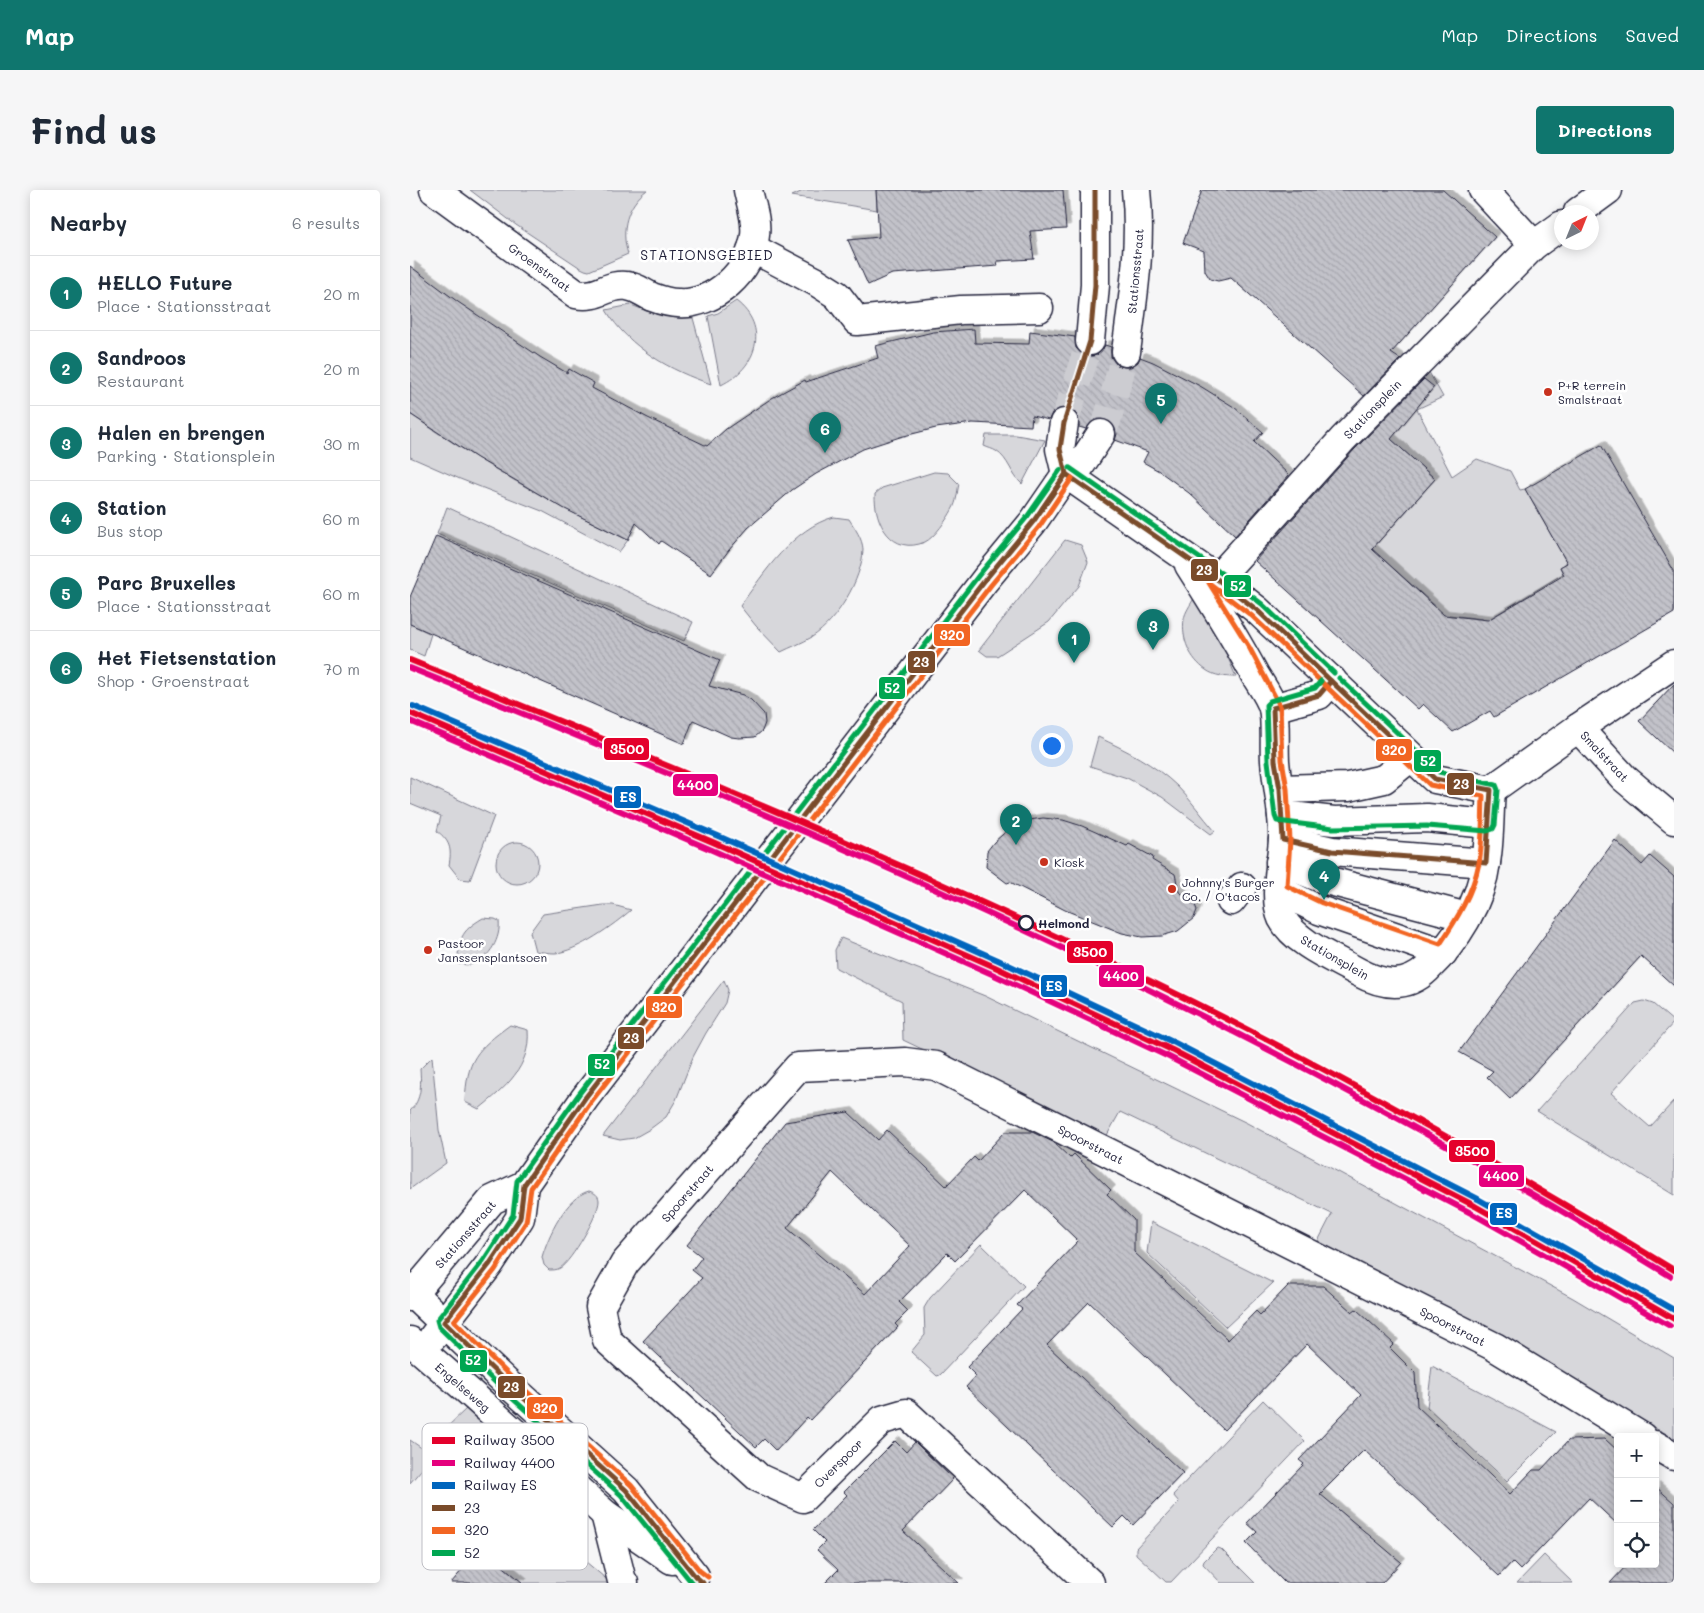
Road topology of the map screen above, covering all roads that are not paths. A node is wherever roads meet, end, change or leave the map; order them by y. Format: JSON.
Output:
{"nodes":[{"id":1,"x":434,"y":190,"type":"edge"},
{"id":2,"x":748,"y":190,"type":"edge"},
{"id":3,"x":1095,"y":190,"type":"edge"},
{"id":4,"x":1136,"y":190,"type":"edge"},
{"id":5,"x":1483,"y":190,"type":"edge"},
{"id":6,"x":1608,"y":190,"type":"edge"},
{"id":7,"x":1588,"y":205,"type":"edge"},
{"id":8,"x":1554,"y":231,"type":"edge"},
{"id":9,"x":1534,"y":245,"type":"junction"},
{"id":10,"x":752,"y":248,"type":"junction"},
{"id":11,"x":1039,"y":308,"type":"dead end"},
{"id":12,"x":1090,"y":341,"type":"tunnel mouth"},
{"id":13,"x":1126,"y":352,"type":"tunnel mouth"},
{"id":14,"x":1064,"y":423,"type":"tunnel mouth"},
{"id":15,"x":1101,"y":434,"type":"tunnel mouth"},
{"id":16,"x":1066,"y":474,"type":"junction"},
{"id":17,"x":1185,"y":557,"type":"junction"},
{"id":18,"x":1217,"y":579,"type":"junction"},
{"id":19,"x":1674,"y":664,"type":"edge"},
{"id":20,"x":1332,"y":680,"type":"junction"},
{"id":21,"x":1273,"y":708,"type":"junction"},
{"id":22,"x":1578,"y":728,"type":"junction"},
{"id":23,"x":1410,"y":756,"type":"junction"},
{"id":24,"x":1491,"y":790,"type":"junction"},
{"id":25,"x":1674,"y":820,"type":"edge"},
{"id":26,"x":1488,"y":824,"type":"junction"},
{"id":27,"x":1281,"y":826,"type":"junction"},
{"id":28,"x":1486,"y":863,"type":"junction"},
{"id":29,"x":1279,"y":890,"type":"junction"},
{"id":30,"x":1467,"y":917,"type":"junction"},
{"id":31,"x":1443,"y":953,"type":"junction"},
{"id":32,"x":524,"y":1185,"type":"junction"},
{"id":33,"x":411,"y":1294,"type":"edge"},
{"id":34,"x":600,"y":1307,"type":"joint"},
{"id":35,"x":444,"y":1322,"type":"junction"},
{"id":36,"x":414,"y":1353,"type":"edge"},
{"id":37,"x":504,"y":1423,"type":"edge"},
{"id":38,"x":551,"y":1423,"type":"edge"},
{"id":39,"x":1635,"y":1433,"type":"edge"},
{"id":40,"x":1659,"y":1447,"type":"edge"},
{"id":41,"x":588,"y":1456,"type":"edge"},
{"id":42,"x":1674,"y":1456,"type":"edge"},
{"id":43,"x":588,"y":1499,"type":"edge"},
{"id":44,"x":605,"y":1514,"type":"junction"},
{"id":45,"x":700,"y":1579,"type":"edge"},
{"id":46,"x":624,"y":1583,"type":"edge"},
{"id":47,"x":1090,"y":1583,"type":"edge"}],
"edges":[{"from":1,"to":10,"type":"street","name":"Groenstraat"},
{"from":2,"to":10,"type":"street"},
{"from":3,"to":12,"type":"street"},
{"from":4,"to":13,"type":"street","name":"Stationsstraat"},
{"from":5,"to":9,"type":"street"},
{"from":6,"to":7,"type":"street"},
{"from":8,"to":9,"type":"street","name":"Stationsplein"},
{"from":9,"to":18,"type":"street","name":"Stationsplein"},
{"from":10,"to":11,"type":"street"},
{"from":14,"to":16,"type":"street"},
{"from":15,"to":16,"type":"street","name":"Stationsstraat"},
{"from":16,"to":17,"type":"street","name":"Stationsplein"},
{"from":16,"to":32,"type":"street","name":"Stationsstraat"},
{"from":17,"to":18,"type":"street","name":"Stationsplein"},
{"from":17,"to":21,"type":"street","name":"Stationsplein"},
{"from":18,"to":20,"type":"street","name":"Stationsplein"},
{"from":19,"to":22,"type":"street","name":"Smalstraat"},
{"from":20,"to":21,"type":"street"},
{"from":20,"to":23,"type":"street","name":"Stationsplein"},
{"from":21,"to":27,"type":"street","name":"Stationsplein"},
{"from":22,"to":24,"type":"street"},
{"from":22,"to":25,"type":"street","name":"Smalstraat"},
{"from":23,"to":24,"type":"street","name":"Stationsplein"},
{"from":23,"to":27,"type":"street"},
{"from":24,"to":26,"type":"street","name":"Stationsplein"},
{"from":26,"to":27,"type":"street"},
{"from":26,"to":28,"type":"street","name":"Stationsplein"},
{"from":27,"to":28,"type":"street"},
{"from":27,"to":29,"type":"street","name":"Stationsplein"},
{"from":27,"to":30,"type":"street"},
{"from":28,"to":30,"type":"street","name":"Stationsplein"},
{"from":29,"to":31,"type":"street"},
{"from":29,"to":31,"type":"street","name":"Stationsplein"},
{"from":30,"to":31,"type":"street","name":"Stationsplein"},
{"from":32,"to":33,"type":"street","name":"Stationsstraat"},
{"from":32,"to":35,"type":"street","name":"Stationsstraat"},
{"from":33,"to":35,"type":"street","name":"Engelseweg"},
{"from":34,"to":39,"type":"street","name":"Spoorstraat"},
{"from":34,"to":47,"type":"street","name":"Overspoor"},
{"from":35,"to":36,"type":"street","name":"Stationsstraat"},
{"from":35,"to":38,"type":"street","name":"Engelseweg"},
{"from":36,"to":37,"type":"street","name":"Engelseweg"},
{"from":40,"to":42,"type":"street"},
{"from":41,"to":45,"type":"street","name":"Engelseweg"},
{"from":43,"to":44,"type":"street","name":"Engelseweg"},
{"from":44,"to":45,"type":"street","name":"Engelseweg"},
{"from":44,"to":46,"type":"street"}]}
